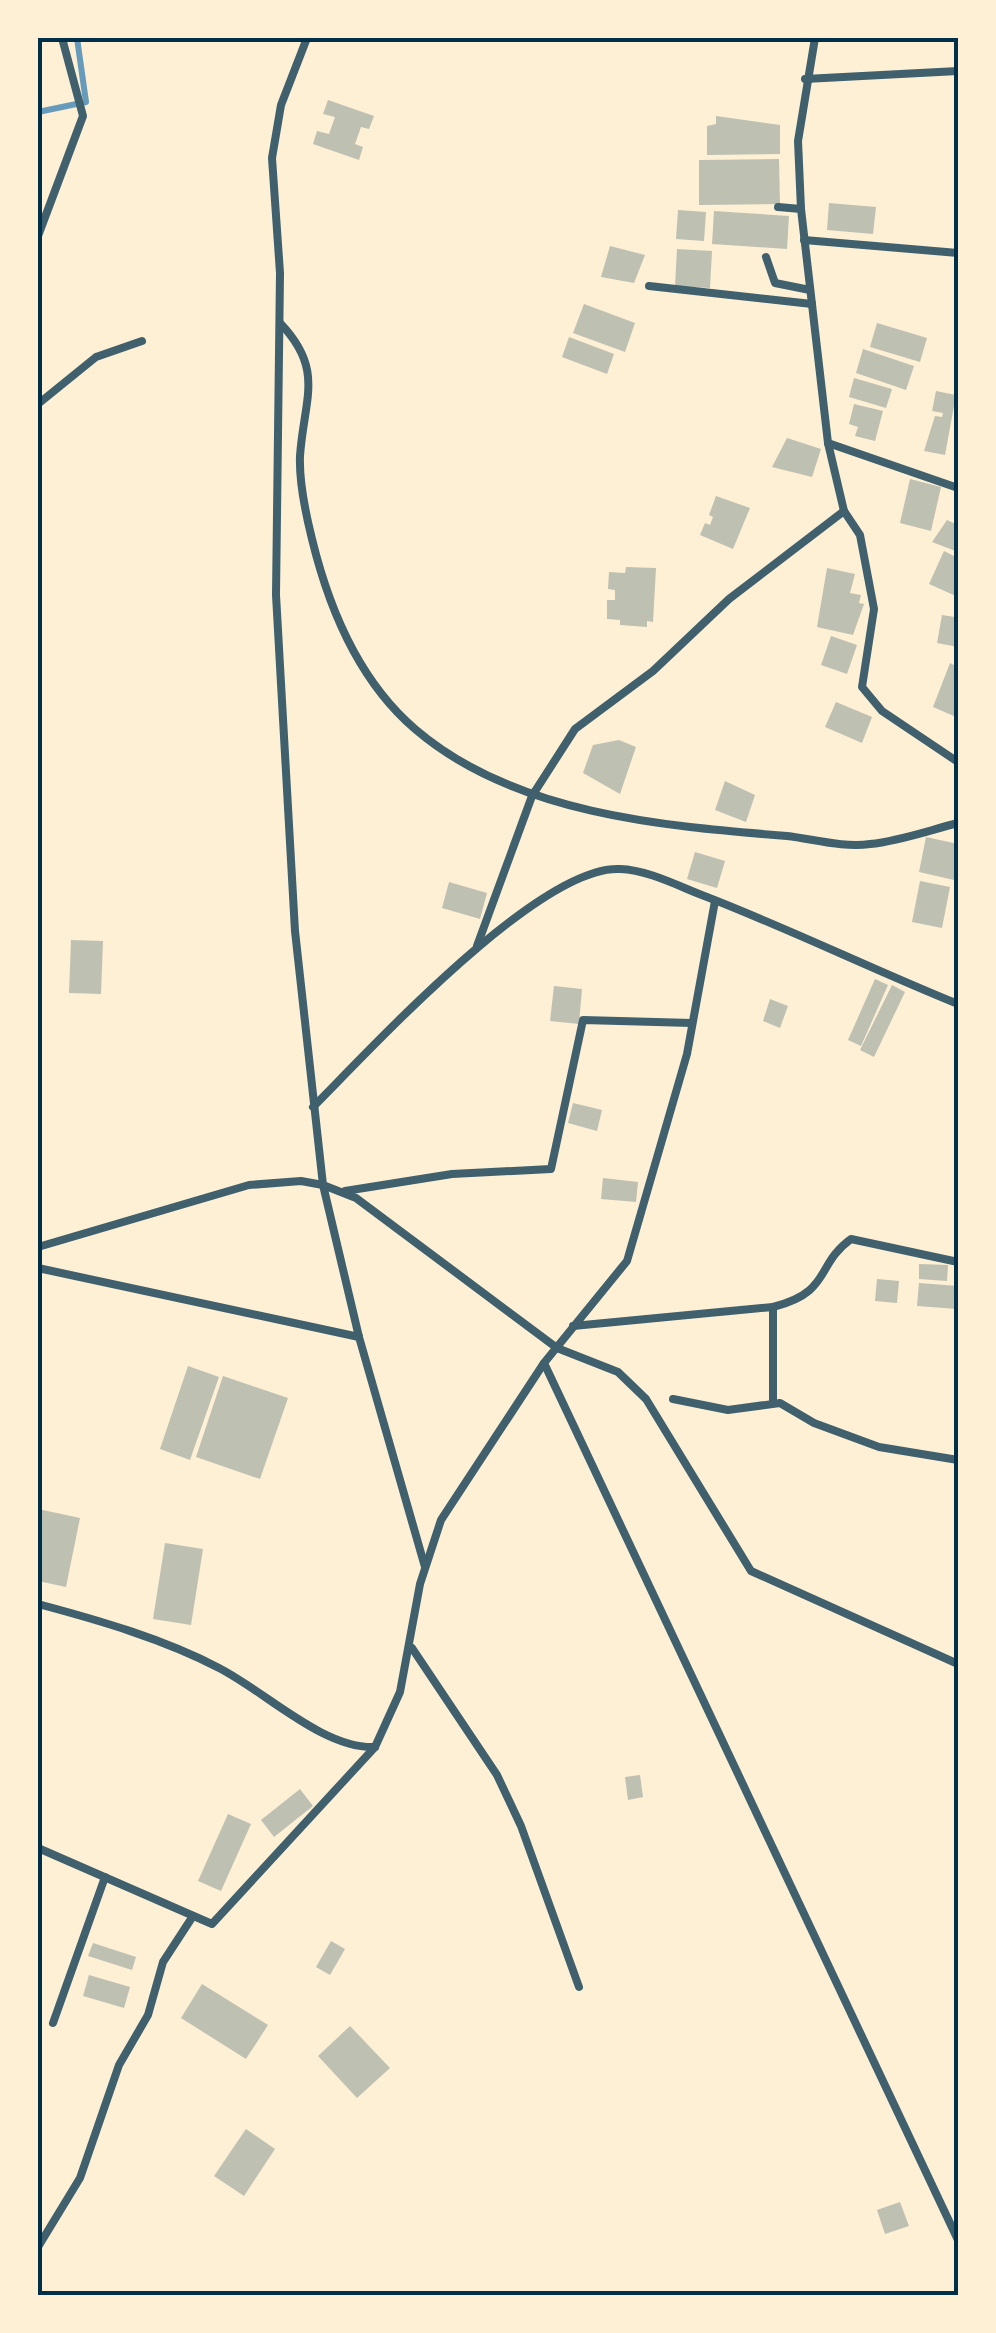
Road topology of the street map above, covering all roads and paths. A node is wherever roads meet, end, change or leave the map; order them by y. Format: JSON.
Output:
{"nodes":[{"id":1,"x":62,"y":38,"type":"edge"},
{"id":2,"x":307,"y":38,"type":"edge"},
{"id":3,"x":815,"y":38,"type":"edge"},
{"id":4,"x":958,"y":71,"type":"edge"},
{"id":5,"x":806,"y":79,"type":"junction"},
{"id":6,"x":778,"y":208,"type":"dead end"},
{"id":7,"x":801,"y":209,"type":"junction"},
{"id":8,"x":38,"y":236,"type":"edge"},
{"id":9,"x":804,"y":240,"type":"junction"},
{"id":10,"x":958,"y":253,"type":"edge"},
{"id":11,"x":766,"y":257,"type":"dead end"},
{"id":12,"x":649,"y":286,"type":"dead end"},
{"id":13,"x":810,"y":290,"type":"junction"},
{"id":14,"x":812,"y":304,"type":"junction"},
{"id":15,"x":280,"y":323,"type":"junction"},
{"id":16,"x":142,"y":342,"type":"dead end"},
{"id":17,"x":38,"y":404,"type":"edge"},
{"id":18,"x":828,"y":443,"type":"junction"},
{"id":19,"x":958,"y":488,"type":"edge"},
{"id":20,"x":844,"y":511,"type":"junction"},
{"id":21,"x":958,"y":762,"type":"edge"},
{"id":22,"x":532,"y":796,"type":"junction"},
{"id":23,"x":958,"y":823,"type":"edge"},
{"id":24,"x":715,"y":900,"type":"junction"},
{"id":25,"x":477,"y":946,"type":"junction"},
{"id":26,"x":958,"y":1004,"type":"edge"},
{"id":27,"x":692,"y":1023,"type":"junction"},
{"id":28,"x":313,"y":1107,"type":"junction"},
{"id":29,"x":323,"y":1185,"type":"junction"},
{"id":30,"x":345,"y":1191,"type":"junction"},
{"id":31,"x":38,"y":1248,"type":"edge"},
{"id":32,"x":958,"y":1262,"type":"edge"},
{"id":33,"x":38,"y":1268,"type":"edge"},
{"id":34,"x":773,"y":1307,"type":"junction"},
{"id":35,"x":573,"y":1326,"type":"junction"},
{"id":36,"x":360,"y":1336,"type":"junction"},
{"id":37,"x":557,"y":1348,"type":"junction"},
{"id":38,"x":544,"y":1363,"type":"junction"},
{"id":39,"x":673,"y":1398,"type":"dead end"},
{"id":40,"x":773,"y":1402,"type":"junction"},
{"id":41,"x":958,"y":1460,"type":"edge"},
{"id":42,"x":424,"y":1567,"type":"junction"},
{"id":43,"x":38,"y":1604,"type":"edge"},
{"id":44,"x":411,"y":1648,"type":"junction"},
{"id":45,"x":958,"y":1664,"type":"edge"},
{"id":46,"x":375,"y":1747,"type":"junction"},
{"id":47,"x":38,"y":1848,"type":"edge"},
{"id":48,"x":105,"y":1877,"type":"junction"},
{"id":49,"x":193,"y":1916,"type":"junction"},
{"id":50,"x":578,"y":1987,"type":"dead end"},
{"id":51,"x":54,"y":2023,"type":"dead end"},
{"id":52,"x":958,"y":2240,"type":"edge"},
{"id":53,"x":38,"y":2247,"type":"edge"}],
"edges":[{"from":1,"to":8,"type":"street"},
{"from":2,"to":15,"type":"street"},
{"from":3,"to":5,"type":"street"},
{"from":4,"to":5,"type":"street"},
{"from":5,"to":7,"type":"street"},
{"from":6,"to":7,"type":"street"},
{"from":7,"to":9,"type":"street"},
{"from":9,"to":10,"type":"street"},
{"from":9,"to":13,"type":"street"},
{"from":11,"to":13,"type":"street"},
{"from":12,"to":14,"type":"street"},
{"from":13,"to":14,"type":"street"},
{"from":14,"to":18,"type":"street"},
{"from":15,"to":22,"type":"street"},
{"from":15,"to":28,"type":"street"},
{"from":16,"to":17,"type":"street"},
{"from":18,"to":19,"type":"street"},
{"from":18,"to":20,"type":"street"},
{"from":20,"to":21,"type":"street"},
{"from":20,"to":22,"type":"street"},
{"from":22,"to":23,"type":"street"},
{"from":22,"to":25,"type":"street"},
{"from":24,"to":25,"type":"street"},
{"from":24,"to":26,"type":"street"},
{"from":24,"to":27,"type":"street"},
{"from":25,"to":28,"type":"street"},
{"from":27,"to":30,"type":"street"},
{"from":27,"to":35,"type":"street"},
{"from":28,"to":29,"type":"street"},
{"from":29,"to":30,"type":"street"},
{"from":29,"to":31,"type":"street"},
{"from":29,"to":36,"type":"street"},
{"from":30,"to":37,"type":"street"},
{"from":32,"to":34,"type":"street"},
{"from":33,"to":36,"type":"street"},
{"from":34,"to":35,"type":"street"},
{"from":34,"to":40,"type":"street"},
{"from":35,"to":37,"type":"street"},
{"from":36,"to":42,"type":"street"},
{"from":37,"to":38,"type":"street"},
{"from":37,"to":45,"type":"street"},
{"from":38,"to":42,"type":"street"},
{"from":38,"to":52,"type":"street"},
{"from":39,"to":40,"type":"street"},
{"from":40,"to":41,"type":"street"},
{"from":42,"to":44,"type":"street"},
{"from":43,"to":46,"type":"street"},
{"from":44,"to":46,"type":"street"},
{"from":44,"to":50,"type":"street"},
{"from":46,"to":49,"type":"street"},
{"from":47,"to":48,"type":"street"},
{"from":48,"to":49,"type":"street"},
{"from":48,"to":51,"type":"street"},
{"from":49,"to":53,"type":"street"}]}
